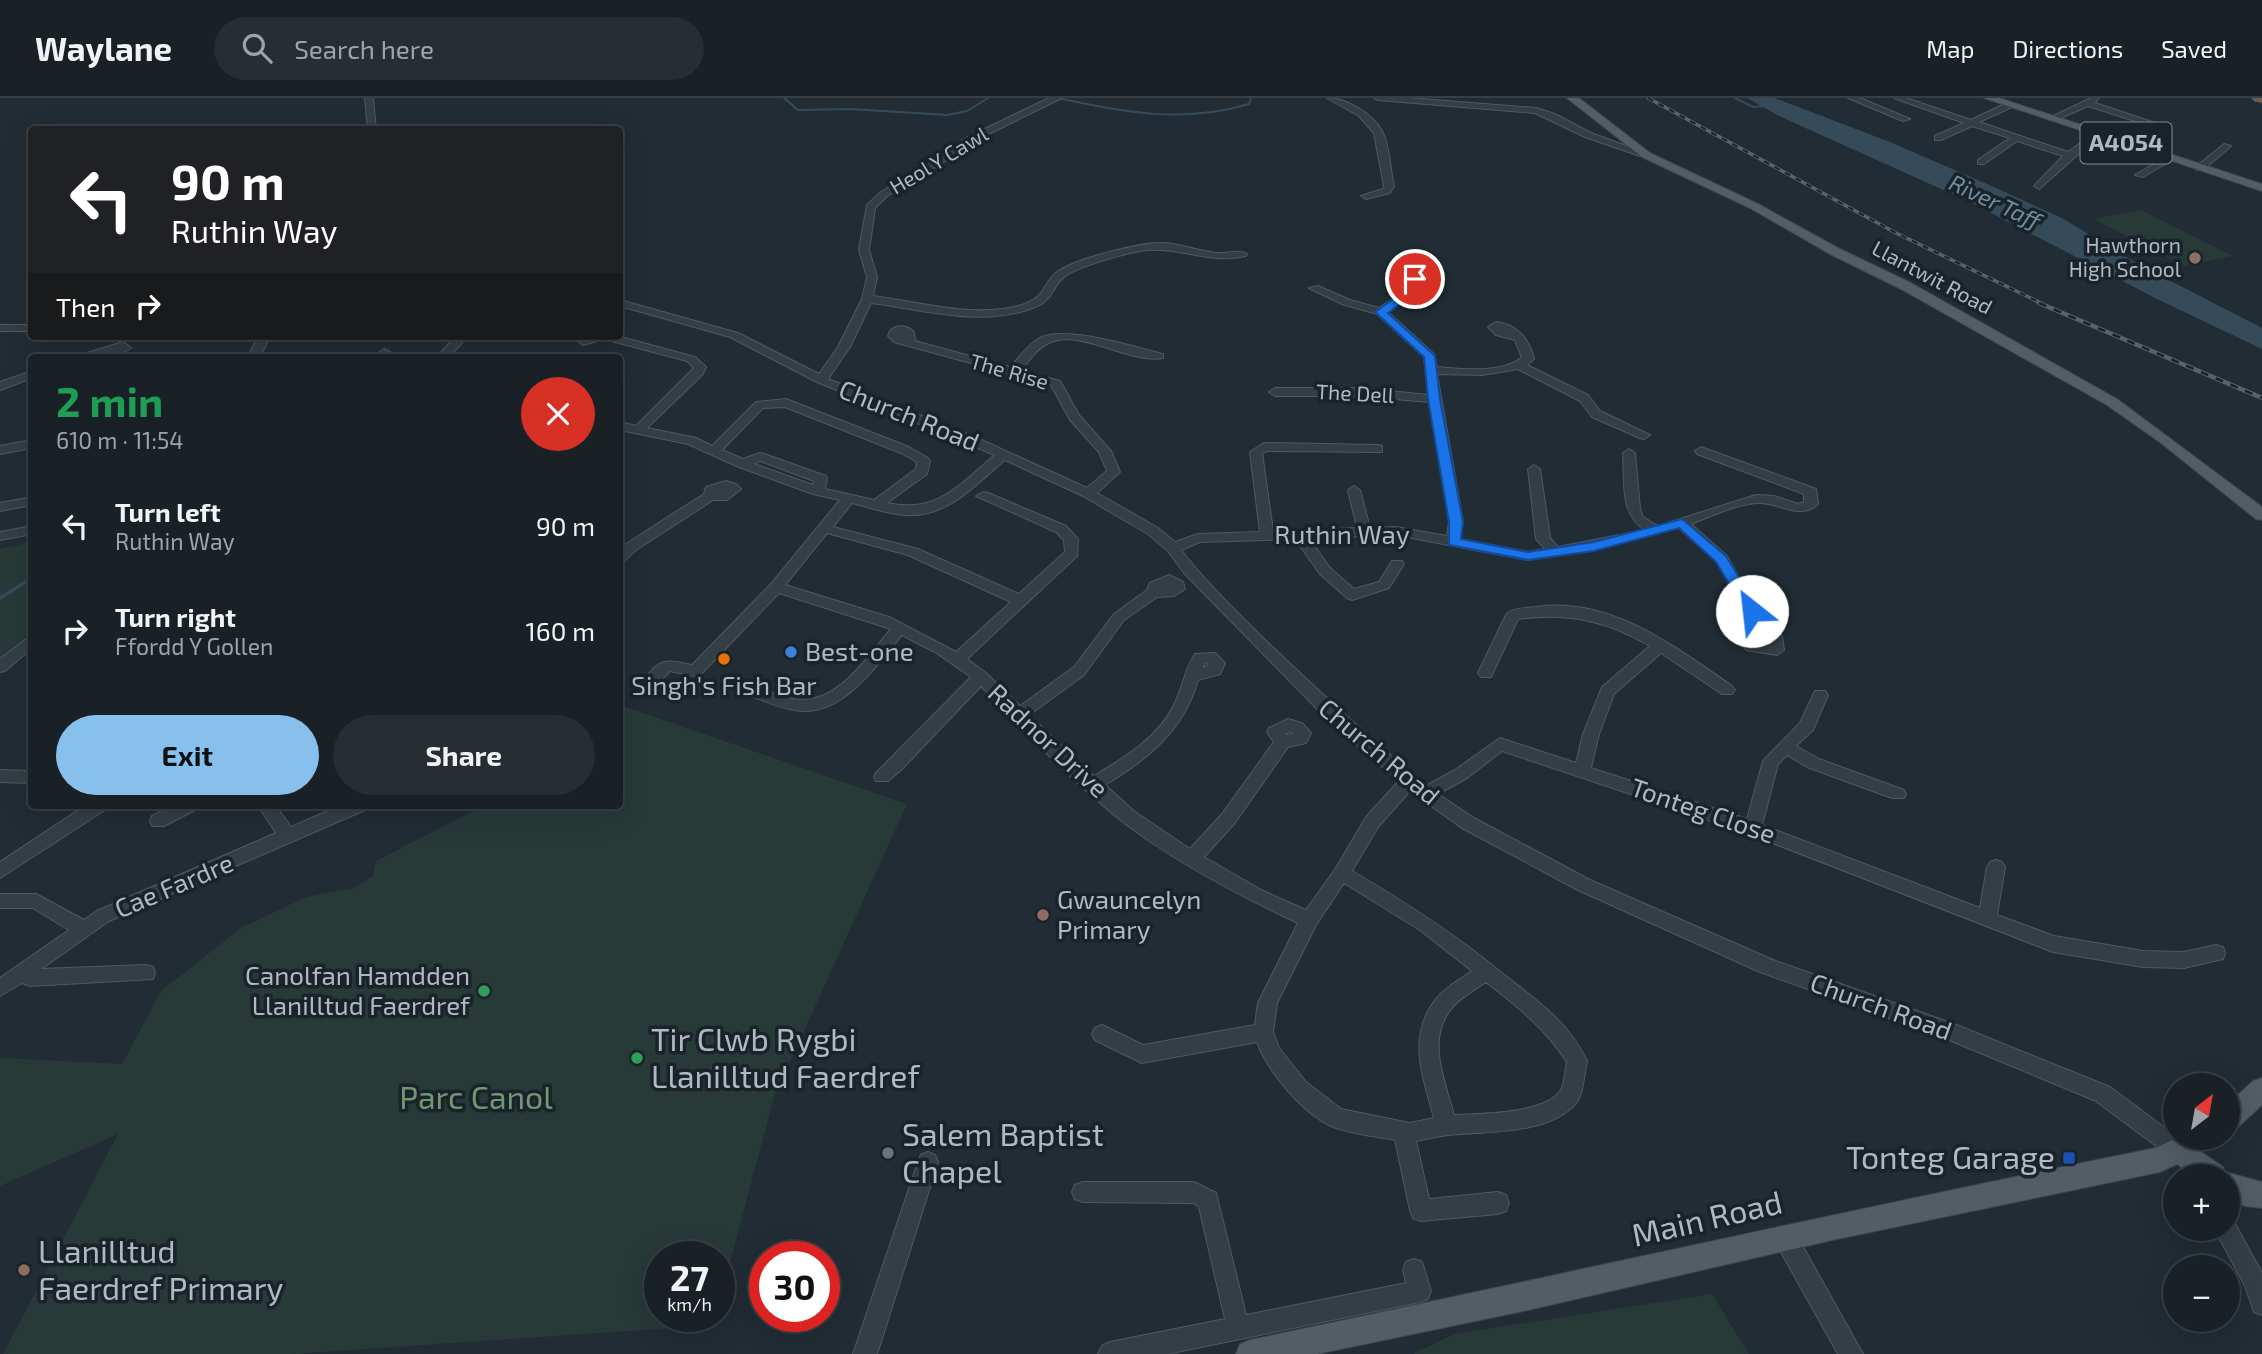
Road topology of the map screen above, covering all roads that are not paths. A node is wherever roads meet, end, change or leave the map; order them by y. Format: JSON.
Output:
{"nodes":[{"id":1,"x":369,"y":98,"type":"edge"},
{"id":2,"x":1059,"y":98,"type":"edge"},
{"id":3,"x":1331,"y":98,"type":"edge"},
{"id":4,"x":1378,"y":98,"type":"edge"},
{"id":5,"x":1572,"y":98,"type":"edge"},
{"id":6,"x":1852,"y":98,"type":"edge"},
{"id":7,"x":1898,"y":98,"type":"edge"},
{"id":8,"x":1989,"y":98,"type":"edge"},
{"id":9,"x":2098,"y":98,"type":"edge"},
{"id":10,"x":2087,"y":103,"type":"junction"},
{"id":11,"x":1916,"y":104,"type":"junction"},
{"id":12,"x":2009,"y":105,"type":"junction"},
{"id":13,"x":1888,"y":112,"type":"junction"},
{"id":14,"x":1988,"y":116,"type":"junction"},
{"id":15,"x":1906,"y":119,"type":"dead end"},
{"id":16,"x":2051,"y":119,"type":"junction"},
{"id":17,"x":1967,"y":122,"type":"junction"},
{"id":18,"x":2005,"y":122,"type":"dead end"},
{"id":19,"x":372,"y":126,"type":"edge"},
{"id":20,"x":2163,"y":127,"type":"dead end"},
{"id":21,"x":1938,"y":138,"type":"dead end"},
{"id":22,"x":2016,"y":138,"type":"junction"},
{"id":23,"x":2089,"y":141,"type":"dead end"},
{"id":24,"x":2227,"y":146,"type":"dead end"},
{"id":25,"x":1646,"y":155,"type":"junction"},
{"id":26,"x":2068,"y":155,"type":"junction"},
{"id":27,"x":2170,"y":158,"type":"junction"},
{"id":28,"x":1981,"y":162,"type":"dead end"},
{"id":29,"x":2200,"y":168,"type":"junction"},
{"id":30,"x":2140,"y":175,"type":"dead end"},
{"id":31,"x":2039,"y":186,"type":"dead end"},
{"id":32,"x":2262,"y":188,"type":"edge"},
{"id":33,"x":1366,"y":196,"type":"dead end"},
{"id":34,"x":1242,"y":254,"type":"dead end"},
{"id":35,"x":1415,"y":279,"type":"dead end"},
{"id":36,"x":1314,"y":288,"type":"dead end"},
{"id":37,"x":867,"y":299,"type":"junction"},
{"id":38,"x":623,"y":304,"type":"edge"},
{"id":39,"x":1381,"y":312,"type":"junction"},
{"id":40,"x":0,"y":328,"type":"edge"},
{"id":41,"x":28,"y":328,"type":"edge"},
{"id":42,"x":1516,"y":337,"type":"dead end"},
{"id":43,"x":458,"y":340,"type":"edge"},
{"id":44,"x":618,"y":340,"type":"edge"},
{"id":45,"x":909,"y":341,"type":"dead end"},
{"id":46,"x":97,"y":352,"type":"dead end"},
{"id":47,"x":90,"y":354,"type":"edge"},
{"id":48,"x":446,"y":354,"type":"edge"},
{"id":49,"x":1152,"y":358,"type":"dead end"},
{"id":50,"x":1521,"y":366,"type":"junction"},
{"id":51,"x":1432,"y":370,"type":"junction"},
{"id":52,"x":1013,"y":372,"type":"junction"},
{"id":53,"x":28,"y":376,"type":"edge"},
{"id":54,"x":821,"y":380,"type":"junction"},
{"id":55,"x":0,"y":386,"type":"edge"},
{"id":56,"x":1275,"y":392,"type":"dead end"},
{"id":57,"x":1434,"y":399,"type":"junction"},
{"id":58,"x":623,"y":427,"type":"edge"},
{"id":59,"x":638,"y":430,"type":"junction"},
{"id":60,"x":1644,"y":435,"type":"dead end"},
{"id":61,"x":28,"y":445,"type":"edge"},
{"id":62,"x":1378,"y":449,"type":"dead end"},
{"id":63,"x":0,"y":450,"type":"edge"},
{"id":64,"x":715,"y":450,"type":"junction"},
{"id":65,"x":1701,"y":451,"type":"dead end"},
{"id":66,"x":1629,"y":453,"type":"dead end"},
{"id":67,"x":1004,"y":454,"type":"junction"},
{"id":68,"x":1534,"y":469,"type":"dead end"},
{"id":69,"x":1354,"y":490,"type":"dead end"},
{"id":70,"x":1088,"y":493,"type":"junction"},
{"id":71,"x":710,"y":496,"type":"dead end"},
{"id":72,"x":984,"y":496,"type":"dead end"},
{"id":73,"x":848,"y":499,"type":"junction"},
{"id":74,"x":28,"y":502,"type":"edge"},
{"id":75,"x":875,"y":505,"type":"junction"},
{"id":76,"x":0,"y":507,"type":"edge"},
{"id":77,"x":2262,"y":515,"type":"edge"},
{"id":78,"x":1682,"y":523,"type":"junction"},
{"id":79,"x":826,"y":529,"type":"junction"},
{"id":80,"x":28,"y":531,"type":"edge"},
{"id":81,"x":1364,"y":531,"type":"junction"},
{"id":82,"x":1657,"y":531,"type":"junction"},
{"id":83,"x":1299,"y":534,"type":"junction"},
{"id":84,"x":1267,"y":535,"type":"junction"},
{"id":85,"x":0,"y":536,"type":"edge"},
{"id":86,"x":1453,"y":542,"type":"junction"},
{"id":87,"x":1173,"y":548,"type":"junction"},
{"id":88,"x":1555,"y":552,"type":"junction"},
{"id":89,"x":623,"y":554,"type":"edge"},
{"id":90,"x":1397,"y":565,"type":"dead end"},
{"id":91,"x":776,"y":587,"type":"junction"},
{"id":92,"x":1154,"y":592,"type":"dead end"},
{"id":93,"x":1020,"y":600,"type":"junction"},
{"id":94,"x":900,"y":628,"type":"junction"},
{"id":95,"x":1761,"y":631,"type":"dead end"},
{"id":96,"x":28,"y":643,"type":"edge"},
{"id":97,"x":1660,"y":646,"type":"junction"},
{"id":98,"x":958,"y":659,"type":"junction"},
{"id":99,"x":0,"y":667,"type":"edge"},
{"id":100,"x":1486,"y":673,"type":"dead end"},
{"id":101,"x":1193,"y":676,"type":"dead end"},
{"id":102,"x":981,"y":677,"type":"junction"},
{"id":103,"x":652,"y":680,"type":"dead end"},
{"id":104,"x":733,"y":683,"type":"dead end"},
{"id":105,"x":1727,"y":690,"type":"dead end"},
{"id":106,"x":1820,"y":695,"type":"dead end"},
{"id":107,"x":1018,"y":714,"type":"junction"},
{"id":108,"x":1283,"y":742,"type":"dead end"},
{"id":109,"x":1785,"y":747,"type":"junction"},
{"id":110,"x":1583,"y":769,"type":"junction"},
{"id":111,"x":0,"y":776,"type":"edge"},
{"id":112,"x":28,"y":777,"type":"edge"},
{"id":113,"x":883,"y":777,"type":"dead end"},
{"id":114,"x":1410,"y":780,"type":"junction"},
{"id":115,"x":1094,"y":784,"type":"junction"},
{"id":116,"x":1425,"y":794,"type":"junction"},
{"id":117,"x":1898,"y":794,"type":"dead end"},
{"id":118,"x":93,"y":809,"type":"edge"},
{"id":119,"x":181,"y":809,"type":"edge"},
{"id":120,"x":268,"y":809,"type":"edge"},
{"id":121,"x":350,"y":809,"type":"edge"},
{"id":122,"x":158,"y":821,"type":"dead end"},
{"id":123,"x":1753,"y":828,"type":"junction"},
{"id":124,"x":288,"y":838,"type":"junction"},
{"id":125,"x":1192,"y":859,"type":"junction"},
{"id":126,"x":1996,"y":867,"type":"dead end"},
{"id":127,"x":0,"y":871,"type":"edge"},
{"id":128,"x":1342,"y":873,"type":"junction"},
{"id":129,"x":0,"y":901,"type":"edge"},
{"id":130,"x":1988,"y":917,"type":"junction"},
{"id":131,"x":1309,"y":919,"type":"junction"},
{"id":132,"x":82,"y":928,"type":"junction"},
{"id":133,"x":2216,"y":953,"type":"dead end"},
{"id":134,"x":1487,"y":970,"type":"junction"},
{"id":135,"x":24,"y":972,"type":"junction"},
{"id":136,"x":146,"y":973,"type":"dead end"},
{"id":137,"x":0,"y":988,"type":"edge"},
{"id":138,"x":1263,"y":1032,"type":"junction"},
{"id":139,"x":1102,"y":1034,"type":"dead end"},
{"id":140,"x":2262,"y":1089,"type":"edge"},
{"id":141,"x":2240,"y":1109,"type":"edge"},
{"id":142,"x":1446,"y":1125,"type":"junction"},
{"id":143,"x":2163,"y":1129,"type":"edge"},
{"id":144,"x":1404,"y":1132,"type":"junction"},
{"id":145,"x":2178,"y":1150,"type":"edge"},
{"id":146,"x":2194,"y":1150,"type":"edge"},
{"id":147,"x":928,"y":1162,"type":"dead end"},
{"id":148,"x":2205,"y":1164,"type":"edge"},
{"id":149,"x":2240,"y":1190,"type":"edge"},
{"id":150,"x":1083,"y":1192,"type":"dead end"},
{"id":151,"x":2262,"y":1195,"type":"edge"},
{"id":152,"x":1498,"y":1203,"type":"dead end"},
{"id":153,"x":1785,"y":1237,"type":"junction"},
{"id":154,"x":2232,"y":1241,"type":"edge"},
{"id":155,"x":1414,"y":1269,"type":"dead end"},
{"id":156,"x":2262,"y":1304,"type":"edge"},
{"id":157,"x":1238,"y":1328,"type":"junction"},
{"id":158,"x":1333,"y":1345,"type":"edge"},
{"id":159,"x":865,"y":1354,"type":"edge"},
{"id":160,"x":1110,"y":1354,"type":"edge"},
{"id":161,"x":1250,"y":1354,"type":"edge"},
{"id":162,"x":1851,"y":1354,"type":"edge"}],
"edges":[{"from":1,"to":19,"type":"street"},
{"from":2,"to":37,"type":"street","name":"Heol Y Cawl"},
{"from":3,"to":33,"type":"street"},
{"from":4,"to":25,"type":"street"},
{"from":5,"to":25,"type":"main road","name":"Llantwit Road"},
{"from":6,"to":13,"type":"street"},
{"from":7,"to":11,"type":"street"},
{"from":8,"to":12,"type":"main road","number":"A4054"},
{"from":9,"to":10,"type":"street"},
{"from":10,"to":16,"type":"street"},
{"from":10,"to":20,"type":"street"},
{"from":11,"to":13,"type":"street"},
{"from":11,"to":17,"type":"street"},
{"from":12,"to":14,"type":"street"},
{"from":12,"to":16,"type":"main road","number":"A4054"},
{"from":13,"to":15,"type":"street"},
{"from":14,"to":17,"type":"street"},
{"from":14,"to":18,"type":"street"},
{"from":16,"to":27,"type":"main road","number":"A4054"},
{"from":17,"to":21,"type":"street"},
{"from":17,"to":22,"type":"street"},
{"from":22,"to":26,"type":"street"},
{"from":22,"to":28,"type":"street"},
{"from":23,"to":26,"type":"street"},
{"from":24,"to":29,"type":"street"},
{"from":25,"to":77,"type":"main road","name":"Llantwit Road"},
{"from":26,"to":31,"type":"street"},
{"from":27,"to":29,"type":"main road","number":"A4054"},
{"from":27,"to":30,"type":"street"},
{"from":29,"to":32,"type":"main road","number":"A4054"},
{"from":34,"to":37,"type":"street"},
{"from":35,"to":39,"type":"street"},
{"from":36,"to":39,"type":"street"},
{"from":37,"to":54,"type":"street"},
{"from":38,"to":54,"type":"street","name":"Church Road"},
{"from":39,"to":51,"type":"street"},
{"from":40,"to":41,"type":"street"},
{"from":42,"to":50,"type":"street"},
{"from":43,"to":48,"type":"street"},
{"from":44,"to":59,"type":"street"},
{"from":45,"to":52,"type":"street","name":"The Rise"},
{"from":46,"to":47,"type":"street"},
{"from":49,"to":52,"type":"street"},
{"from":50,"to":51,"type":"street","name":"The Dell"},
{"from":50,"to":60,"type":"street"},
{"from":51,"to":57,"type":"street"},
{"from":52,"to":70,"type":"street","name":"The Rise"},
{"from":53,"to":55,"type":"street"},
{"from":54,"to":67,"type":"street","name":"Church Road"},
{"from":56,"to":57,"type":"street","name":"The Dell"},
{"from":57,"to":86,"type":"street"},
{"from":58,"to":59,"type":"street"},
{"from":59,"to":64,"type":"street"},
{"from":61,"to":63,"type":"street"},
{"from":62,"to":84,"type":"street"},
{"from":64,"to":73,"type":"street"},
{"from":64,"to":75,"type":"street"},
{"from":65,"to":78,"type":"street","name":"Ruthin Way"},
{"from":66,"to":82,"type":"street"},
{"from":67,"to":70,"type":"street","name":"Church Road"},
{"from":67,"to":75,"type":"street"},
{"from":68,"to":88,"type":"street"},
{"from":69,"to":81,"type":"street"},
{"from":70,"to":87,"type":"street","name":"Church Road"},
{"from":71,"to":89,"type":"street"},
{"from":72,"to":93,"type":"street"},
{"from":73,"to":75,"type":"street"},
{"from":73,"to":79,"type":"street"},
{"from":74,"to":76,"type":"street"},
{"from":78,"to":82,"type":"street","name":"Ruthin Way"},
{"from":78,"to":95,"type":"street"},
{"from":79,"to":91,"type":"street"},
{"from":79,"to":93,"type":"street"},
{"from":80,"to":85,"type":"street"},
{"from":81,"to":83,"type":"street","name":"Ruthin Way"},
{"from":81,"to":86,"type":"street","name":"Ruthin Way"},
{"from":82,"to":88,"type":"street","name":"Ruthin Way"},
{"from":83,"to":84,"type":"street","name":"Ruthin Way"},
{"from":83,"to":90,"type":"street"},
{"from":84,"to":87,"type":"street","name":"Ruthin Way"},
{"from":86,"to":88,"type":"street","name":"Ruthin Way"},
{"from":87,"to":114,"type":"street","name":"Church Road"},
{"from":91,"to":94,"type":"street","name":"Radnor Drive"},
{"from":91,"to":103,"type":"street"},
{"from":92,"to":107,"type":"street"},
{"from":93,"to":98,"type":"street"},
{"from":94,"to":98,"type":"street","name":"Radnor Drive"},
{"from":94,"to":104,"type":"street"},
{"from":96,"to":99,"type":"street"},
{"from":97,"to":100,"type":"street"},
{"from":97,"to":105,"type":"street"},
{"from":97,"to":110,"type":"street"},
{"from":98,"to":102,"type":"street","name":"Radnor Drive"},
{"from":101,"to":115,"type":"street"},
{"from":102,"to":107,"type":"street","name":"Radnor Drive"},
{"from":102,"to":113,"type":"street"},
{"from":106,"to":109,"type":"street"},
{"from":107,"to":115,"type":"street","name":"Radnor Drive"},
{"from":108,"to":125,"type":"street"},
{"from":109,"to":117,"type":"street"},
{"from":109,"to":123,"type":"street"},
{"from":110,"to":116,"type":"street","name":"Tonteg Close"},
{"from":110,"to":123,"type":"street","name":"Tonteg Close"},
{"from":111,"to":112,"type":"street"},
{"from":114,"to":116,"type":"street","name":"Church Road"},
{"from":114,"to":128,"type":"street"},
{"from":115,"to":125,"type":"street","name":"Radnor Drive"},
{"from":116,"to":143,"type":"street","name":"Church Road"},
{"from":118,"to":127,"type":"street"},
{"from":119,"to":122,"type":"street"},
{"from":120,"to":124,"type":"street"},
{"from":121,"to":124,"type":"street","name":"Cae Fardre"},
{"from":123,"to":130,"type":"street","name":"Tonteg Close"},
{"from":124,"to":132,"type":"street","name":"Cae Fardre"},
{"from":125,"to":131,"type":"street","name":"Radnor Drive"},
{"from":126,"to":130,"type":"street"},
{"from":128,"to":131,"type":"street"},
{"from":128,"to":134,"type":"street"},
{"from":129,"to":132,"type":"street"},
{"from":130,"to":133,"type":"street","name":"Tonteg Close"},
{"from":131,"to":138,"type":"street"},
{"from":132,"to":135,"type":"street","name":"Cae Fardre"},
{"from":134,"to":142,"type":"street"},
{"from":134,"to":142,"type":"street"},
{"from":135,"to":136,"type":"street"},
{"from":135,"to":137,"type":"street","name":"Cae Fardre"},
{"from":138,"to":139,"type":"street"},
{"from":138,"to":144,"type":"street"},
{"from":140,"to":141,"type":"main road"},
{"from":142,"to":144,"type":"street"},
{"from":144,"to":152,"type":"street"},
{"from":145,"to":153,"type":"main road","name":"Main Road"},
{"from":146,"to":148,"type":"main road"},
{"from":147,"to":159,"type":"street"},
{"from":149,"to":151,"type":"main road"},
{"from":150,"to":157,"type":"street"},
{"from":153,"to":158,"type":"main road","name":"Main Road"},
{"from":153,"to":162,"type":"street"},
{"from":154,"to":156,"type":"street"},
{"from":155,"to":157,"type":"street"},
{"from":157,"to":160,"type":"street"},
{"from":158,"to":161,"type":"main road","name":"Main Road"}]}
